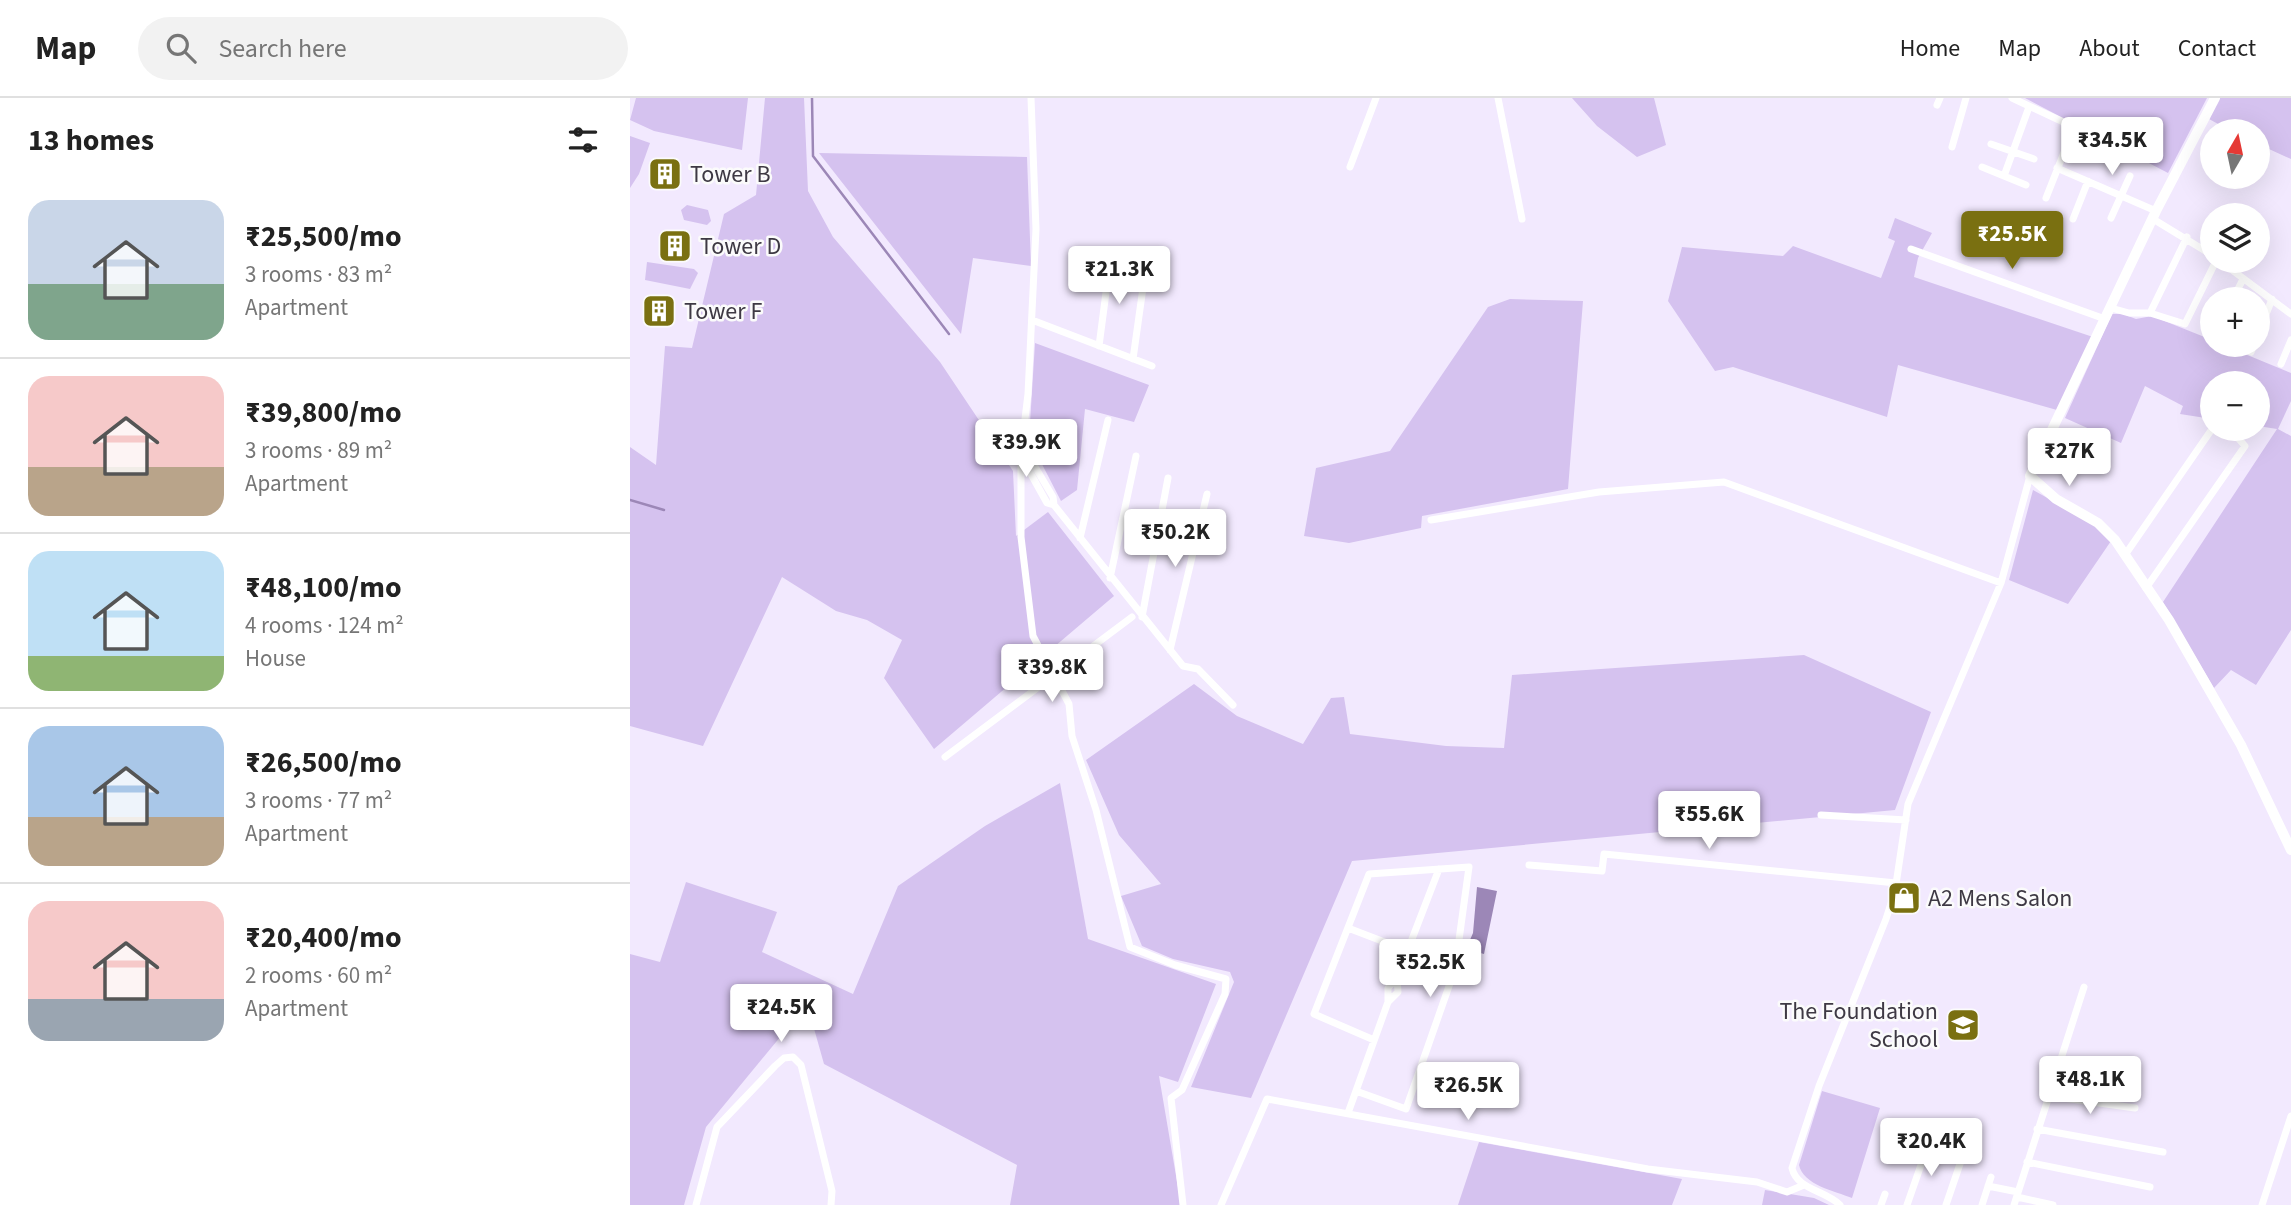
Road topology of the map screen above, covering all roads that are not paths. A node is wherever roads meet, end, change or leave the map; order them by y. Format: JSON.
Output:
{"nodes":[{"id":1,"x":1031,"y":98,"type":"edge"},
{"id":2,"x":1376,"y":98,"type":"edge"},
{"id":3,"x":1498,"y":98,"type":"edge"},
{"id":4,"x":1966,"y":98,"type":"edge"},
{"id":5,"x":2012,"y":98,"type":"edge"},
{"id":6,"x":2215,"y":98,"type":"edge"},
{"id":7,"x":2029,"y":107,"type":"junction"},
{"id":8,"x":1990,"y":144,"type":"dead end"},
{"id":9,"x":1952,"y":147,"type":"dead end"},
{"id":10,"x":2013,"y":152,"type":"junction"},
{"id":11,"x":2034,"y":159,"type":"dead end"},
{"id":12,"x":1350,"y":167,"type":"dead end"},
{"id":13,"x":1982,"y":167,"type":"dead end"},
{"id":14,"x":2057,"y":168,"type":"junction"},
{"id":15,"x":2004,"y":176,"type":"junction"},
{"id":16,"x":2130,"y":176,"type":"dead end"},
{"id":17,"x":2088,"y":181,"type":"junction"},
{"id":18,"x":2026,"y":185,"type":"dead end"},
{"id":19,"x":2121,"y":196,"type":"junction"},
{"id":20,"x":2046,"y":198,"type":"dead end"},
{"id":21,"x":2155,"y":215,"type":"junction"},
{"id":22,"x":2110,"y":218,"type":"dead end"},
{"id":23,"x":1522,"y":219,"type":"dead end"},
{"id":24,"x":2073,"y":219,"type":"dead end"},
{"id":25,"x":2187,"y":237,"type":"junction"},
{"id":26,"x":2200,"y":246,"type":"edge"},
{"id":27,"x":1911,"y":249,"type":"dead end"},
{"id":28,"x":1147,"y":259,"type":"dead end"},
{"id":29,"x":1110,"y":262,"type":"dead end"},
{"id":30,"x":2212,"y":273,"type":"edge"},
{"id":31,"x":2235,"y":273,"type":"edge"},
{"id":32,"x":2243,"y":279,"type":"junction"},
{"id":33,"x":2239,"y":287,"type":"edge"},
{"id":34,"x":2272,"y":299,"type":"junction"},
{"id":35,"x":2270,"y":304,"type":"edge"},
{"id":36,"x":2111,"y":308,"type":"junction"},
{"id":37,"x":2150,"y":313,"type":"junction"},
{"id":38,"x":2291,"y":314,"type":"edge"},
{"id":39,"x":2105,"y":319,"type":"junction"},
{"id":40,"x":1032,"y":320,"type":"junction"},
{"id":41,"x":2291,"y":340,"type":"edge"},
{"id":42,"x":1099,"y":346,"type":"junction"},
{"id":43,"x":1133,"y":359,"type":"junction"},
{"id":44,"x":2281,"y":364,"type":"dead end"},
{"id":45,"x":1152,"y":366,"type":"dead end"},
{"id":46,"x":1108,"y":420,"type":"dead end"},
{"id":47,"x":2204,"y":441,"type":"edge"},
{"id":48,"x":2241,"y":441,"type":"edge"},
{"id":49,"x":1021,"y":445,"type":"junction"},
{"id":50,"x":1021,"y":457,"type":"junction"},
{"id":51,"x":1136,"y":457,"type":"dead end"},
{"id":52,"x":2030,"y":476,"type":"junction"},
{"id":53,"x":1168,"y":478,"type":"dead end"},
{"id":54,"x":1207,"y":494,"type":"dead end"},
{"id":55,"x":1054,"y":505,"type":"junction"},
{"id":56,"x":1431,"y":520,"type":"dead end"},
{"id":57,"x":1080,"y":538,"type":"junction"},
{"id":58,"x":2125,"y":555,"type":"junction"},
{"id":59,"x":1110,"y":578,"type":"junction"},
{"id":60,"x":2001,"y":583,"type":"junction"},
{"id":61,"x":2146,"y":588,"type":"junction"},
{"id":62,"x":1132,"y":617,"type":"dead end"},
{"id":63,"x":1142,"y":617,"type":"junction"},
{"id":64,"x":1170,"y":650,"type":"junction"},
{"id":65,"x":1054,"y":677,"type":"junction"},
{"id":66,"x":1233,"y":705,"type":"dead end"},
{"id":67,"x":945,"y":757,"type":"dead end"},
{"id":68,"x":1821,"y":815,"type":"dead end"},
{"id":69,"x":1906,"y":820,"type":"junction"},
{"id":70,"x":2291,"y":850,"type":"edge"},
{"id":71,"x":1529,"y":865,"type":"dead end"},
{"id":72,"x":1438,"y":869,"type":"junction"},
{"id":73,"x":1896,"y":883,"type":"junction"},
{"id":74,"x":1348,"y":928,"type":"junction"},
{"id":75,"x":1408,"y":951,"type":"junction"},
{"id":76,"x":1455,"y":970,"type":"junction"},
{"id":77,"x":2084,"y":987,"type":"dead end"},
{"id":78,"x":1374,"y":1040,"type":"junction"},
{"id":79,"x":1356,"y":1091,"type":"junction"},
{"id":80,"x":2049,"y":1096,"type":"junction"},
{"id":81,"x":2135,"y":1108,"type":"dead end"},
{"id":82,"x":1348,"y":1113,"type":"junction"},
{"id":83,"x":2291,"y":1116,"type":"edge"},
{"id":84,"x":2036,"y":1129,"type":"junction"},
{"id":85,"x":1929,"y":1142,"type":"dead end"},
{"id":86,"x":2163,"y":1152,"type":"dead end"},
{"id":87,"x":1961,"y":1161,"type":"dead end"},
{"id":88,"x":2027,"y":1162,"type":"junction"},
{"id":89,"x":1991,"y":1177,"type":"dead end"},
{"id":90,"x":1804,"y":1185,"type":"junction"},
{"id":91,"x":1988,"y":1186,"type":"junction"},
{"id":92,"x":2150,"y":1187,"type":"dead end"},
{"id":93,"x":1885,"y":1194,"type":"dead end"},
{"id":94,"x":2017,"y":1198,"type":"edge"},
{"id":95,"x":696,"y":1205,"type":"edge"},
{"id":96,"x":831,"y":1205,"type":"edge"},
{"id":97,"x":1183,"y":1205,"type":"edge"},
{"id":98,"x":1221,"y":1205,"type":"edge"},
{"id":99,"x":1840,"y":1205,"type":"edge"},
{"id":100,"x":1881,"y":1205,"type":"edge"},
{"id":101,"x":1907,"y":1205,"type":"edge"},
{"id":102,"x":1945,"y":1205,"type":"edge"},
{"id":103,"x":1982,"y":1205,"type":"edge"},
{"id":104,"x":2053,"y":1205,"type":"edge"},
{"id":105,"x":2262,"y":1205,"type":"edge"}],
"edges":[{"from":1,"to":40,"type":"street"},
{"from":2,"to":12,"type":"street"},
{"from":3,"to":23,"type":"street"},
{"from":4,"to":9,"type":"street"},
{"from":5,"to":7,"type":"street"},
{"from":6,"to":21,"type":"street"},
{"from":7,"to":10,"type":"street"},
{"from":7,"to":14,"type":"street"},
{"from":8,"to":10,"type":"street"},
{"from":10,"to":11,"type":"street"},
{"from":10,"to":15,"type":"street"},
{"from":13,"to":15,"type":"street"},
{"from":14,"to":17,"type":"street"},
{"from":14,"to":20,"type":"street"},
{"from":15,"to":18,"type":"street"},
{"from":16,"to":19,"type":"street"},
{"from":17,"to":19,"type":"street"},
{"from":17,"to":24,"type":"street"},
{"from":19,"to":21,"type":"street"},
{"from":19,"to":22,"type":"street"},
{"from":21,"to":25,"type":"street"},
{"from":21,"to":36,"type":"street"},
{"from":25,"to":26,"type":"street"},
{"from":25,"to":37,"type":"street"},
{"from":27,"to":39,"type":"street"},
{"from":28,"to":43,"type":"street"},
{"from":29,"to":42,"type":"street"},
{"from":30,"to":37,"type":"street"},
{"from":31,"to":32,"type":"street"},
{"from":32,"to":33,"type":"street"},
{"from":32,"to":34,"type":"street"},
{"from":34,"to":35,"type":"street"},
{"from":34,"to":38,"type":"street"},
{"from":36,"to":37,"type":"street"},
{"from":36,"to":39,"type":"street"},
{"from":39,"to":52,"type":"street"},
{"from":40,"to":42,"type":"street"},
{"from":40,"to":49,"type":"street"},
{"from":41,"to":44,"type":"street"},
{"from":42,"to":43,"type":"street"},
{"from":43,"to":45,"type":"street"},
{"from":46,"to":57,"type":"street"},
{"from":47,"to":58,"type":"street"},
{"from":48,"to":61,"type":"street"},
{"from":49,"to":50,"type":"street"},
{"from":49,"to":55,"type":"street"},
{"from":50,"to":55,"type":"street"},
{"from":50,"to":65,"type":"street"},
{"from":51,"to":59,"type":"street"},
{"from":52,"to":58,"type":"street"},
{"from":52,"to":60,"type":"street"},
{"from":53,"to":63,"type":"street"},
{"from":54,"to":64,"type":"street"},
{"from":55,"to":57,"type":"street"},
{"from":56,"to":60,"type":"street"},
{"from":57,"to":59,"type":"street"},
{"from":58,"to":61,"type":"street"},
{"from":59,"to":63,"type":"street"},
{"from":60,"to":69,"type":"street"},
{"from":61,"to":70,"type":"street"},
{"from":62,"to":65,"type":"street"},
{"from":63,"to":64,"type":"street"},
{"from":64,"to":66,"type":"street"},
{"from":65,"to":67,"type":"street"},
{"from":65,"to":97,"type":"street"},
{"from":68,"to":69,"type":"street"},
{"from":69,"to":73,"type":"street"},
{"from":71,"to":73,"type":"street"},
{"from":72,"to":74,"type":"street"},
{"from":72,"to":75,"type":"street"},
{"from":72,"to":76,"type":"street"},
{"from":73,"to":90,"type":"street"},
{"from":74,"to":75,"type":"street"},
{"from":74,"to":78,"type":"street"},
{"from":75,"to":76,"type":"street"},
{"from":75,"to":78,"type":"street"},
{"from":76,"to":79,"type":"street"},
{"from":77,"to":80,"type":"street"},
{"from":78,"to":79,"type":"street"},
{"from":79,"to":82,"type":"street"},
{"from":80,"to":81,"type":"street"},
{"from":80,"to":84,"type":"street"},
{"from":82,"to":90,"type":"street"},
{"from":82,"to":98,"type":"street"},
{"from":83,"to":105,"type":"street"},
{"from":84,"to":86,"type":"street"},
{"from":84,"to":88,"type":"street"},
{"from":85,"to":101,"type":"street"},
{"from":87,"to":102,"type":"street"},
{"from":88,"to":92,"type":"street"},
{"from":88,"to":94,"type":"street"},
{"from":89,"to":91,"type":"street"},
{"from":90,"to":99,"type":"street"},
{"from":91,"to":94,"type":"street"},
{"from":91,"to":103,"type":"street"},
{"from":93,"to":100,"type":"street"},
{"from":94,"to":104,"type":"street"},
{"from":95,"to":96,"type":"street"}]}
